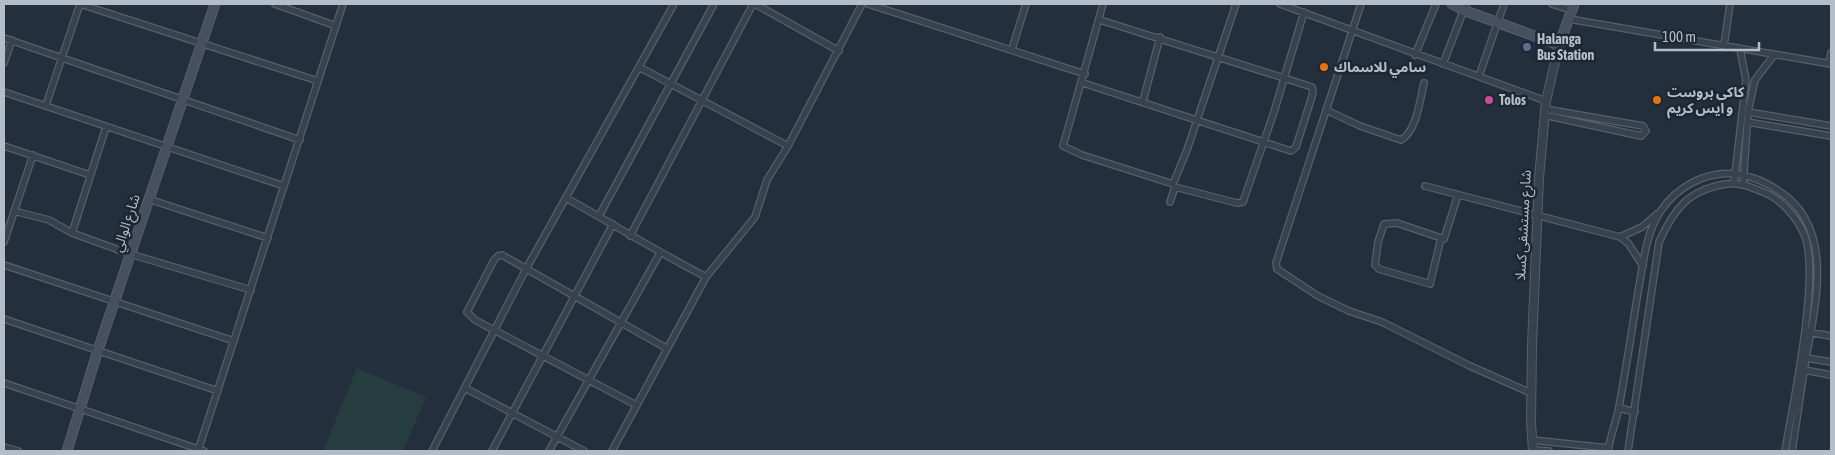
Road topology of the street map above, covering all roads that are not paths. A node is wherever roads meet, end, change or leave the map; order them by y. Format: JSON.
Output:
{"nodes":[{"id":1,"x":80,"y":4,"type":"edge"},
{"id":2,"x":215,"y":4,"type":"edge"},
{"id":3,"x":274,"y":4,"type":"edge"},
{"id":4,"x":343,"y":4,"type":"edge"},
{"id":5,"x":674,"y":4,"type":"edge"},
{"id":6,"x":714,"y":4,"type":"edge"},
{"id":7,"x":754,"y":4,"type":"edge"},
{"id":8,"x":862,"y":4,"type":"edge"},
{"id":9,"x":868,"y":4,"type":"edge"},
{"id":10,"x":1026,"y":4,"type":"edge"},
{"id":11,"x":1103,"y":4,"type":"edge"},
{"id":12,"x":1236,"y":4,"type":"edge"},
{"id":13,"x":1280,"y":4,"type":"edge"},
{"id":14,"x":1361,"y":4,"type":"edge"},
{"id":15,"x":1436,"y":4,"type":"edge"},
{"id":16,"x":1452,"y":4,"type":"edge"},
{"id":17,"x":1504,"y":4,"type":"edge"},
{"id":18,"x":1552,"y":4,"type":"edge"},
{"id":19,"x":1730,"y":4,"type":"edge"},
{"id":20,"x":91,"y":6,"type":"edge"},
{"id":21,"x":1464,"y":7,"type":"edge"},
{"id":22,"x":1571,"y":11,"type":"edge"},
{"id":23,"x":1304,"y":12,"type":"junction"},
{"id":24,"x":1100,"y":20,"type":"junction"},
{"id":25,"x":1498,"y":22,"type":"junction"},
{"id":26,"x":336,"y":26,"type":"junction"},
{"id":27,"x":1353,"y":30,"type":"junction"},
{"id":28,"x":1160,"y":37,"type":"junction"},
{"id":29,"x":4,"y":38,"type":"edge"},
{"id":30,"x":12,"y":40,"type":"junction"},
{"id":31,"x":202,"y":44,"type":"junction"},
{"id":32,"x":1559,"y":46,"type":"junction"},
{"id":33,"x":1724,"y":46,"type":"junction"},
{"id":34,"x":1012,"y":49,"type":"junction"},
{"id":35,"x":1740,"y":49,"type":"junction"},
{"id":36,"x":839,"y":51,"type":"junction"},
{"id":37,"x":1831,"y":53,"type":"edge"},
{"id":38,"x":1774,"y":54,"type":"junction"},
{"id":39,"x":1415,"y":55,"type":"junction"},
{"id":40,"x":1217,"y":56,"type":"junction"},
{"id":41,"x":63,"y":57,"type":"junction"},
{"id":42,"x":1830,"y":63,"type":"edge"},
{"id":43,"x":4,"y":64,"type":"edge"},
{"id":44,"x":1443,"y":64,"type":"junction"},
{"id":45,"x":640,"y":66,"type":"junction"},
{"id":46,"x":1085,"y":74,"type":"junction"},
{"id":47,"x":1479,"y":76,"type":"junction"},
{"id":48,"x":1284,"y":78,"type":"junction"},
{"id":49,"x":318,"y":81,"type":"junction"},
{"id":50,"x":1424,"y":82,"type":"dead end"},
{"id":51,"x":1083,"y":83,"type":"junction"},
{"id":52,"x":671,"y":84,"type":"junction"},
{"id":53,"x":4,"y":92,"type":"edge"},
{"id":54,"x":183,"y":98,"type":"junction"},
{"id":55,"x":702,"y":100,"type":"junction"},
{"id":56,"x":1143,"y":101,"type":"junction"},
{"id":57,"x":46,"y":105,"type":"junction"},
{"id":58,"x":1545,"y":108,"type":"junction"},
{"id":59,"x":1326,"y":110,"type":"junction"},
{"id":60,"x":1748,"y":112,"type":"junction"},
{"id":61,"x":1197,"y":120,"type":"junction"},
{"id":62,"x":1747,"y":122,"type":"junction"},
{"id":63,"x":1831,"y":126,"type":"edge"},
{"id":64,"x":106,"y":128,"type":"junction"},
{"id":65,"x":1831,"y":136,"type":"edge"},
{"id":66,"x":300,"y":140,"type":"junction"},
{"id":67,"x":1264,"y":142,"type":"junction"},
{"id":68,"x":4,"y":146,"type":"edge"},
{"id":69,"x":788,"y":146,"type":"junction"},
{"id":70,"x":166,"y":148,"type":"junction"},
{"id":71,"x":33,"y":155,"type":"junction"},
{"id":72,"x":1735,"y":174,"type":"junction"},
{"id":73,"x":90,"y":175,"type":"junction"},
{"id":74,"x":1744,"y":175,"type":"junction"},
{"id":75,"x":1734,"y":183,"type":"junction"},
{"id":76,"x":1743,"y":184,"type":"junction"},
{"id":77,"x":1174,"y":185,"type":"junction"},
{"id":78,"x":284,"y":186,"type":"junction"},
{"id":79,"x":1425,"y":186,"type":"dead end"},
{"id":80,"x":1458,"y":194,"type":"junction"},
{"id":81,"x":566,"y":198,"type":"junction"},
{"id":82,"x":148,"y":199,"type":"junction"},
{"id":83,"x":1170,"y":202,"type":"dead end"},
{"id":84,"x":14,"y":211,"type":"junction"},
{"id":85,"x":1659,"y":213,"type":"junction"},
{"id":86,"x":1537,"y":215,"type":"junction"},
{"id":87,"x":599,"y":216,"type":"junction"},
{"id":88,"x":613,"y":224,"type":"junction"},
{"id":89,"x":72,"y":233,"type":"junction"},
{"id":90,"x":630,"y":236,"type":"junction"},
{"id":91,"x":1620,"y":237,"type":"junction"},
{"id":92,"x":268,"y":238,"type":"junction"},
{"id":93,"x":1444,"y":239,"type":"junction"},
{"id":94,"x":4,"y":242,"type":"edge"},
{"id":95,"x":660,"y":253,"type":"junction"},
{"id":96,"x":130,"y":254,"type":"junction"},
{"id":97,"x":4,"y":265,"type":"edge"},
{"id":98,"x":1643,"y":266,"type":"junction"},
{"id":99,"x":526,"y":270,"type":"junction"},
{"id":100,"x":706,"y":277,"type":"junction"},
{"id":101,"x":251,"y":290,"type":"junction"},
{"id":102,"x":576,"y":296,"type":"junction"},
{"id":103,"x":116,"y":300,"type":"junction"},
{"id":104,"x":1807,"y":303,"type":"junction"},
{"id":105,"x":1816,"y":304,"type":"junction"},
{"id":106,"x":4,"y":318,"type":"edge"},
{"id":107,"x":620,"y":322,"type":"junction"},
{"id":108,"x":495,"y":330,"type":"junction"},
{"id":109,"x":1803,"y":331,"type":"junction"},
{"id":110,"x":1811,"y":332,"type":"junction"},
{"id":111,"x":1831,"y":336,"type":"edge"},
{"id":112,"x":234,"y":341,"type":"junction"},
{"id":113,"x":666,"y":348,"type":"junction"},
{"id":114,"x":98,"y":350,"type":"junction"},
{"id":115,"x":543,"y":355,"type":"junction"},
{"id":116,"x":1806,"y":358,"type":"junction"},
{"id":117,"x":1831,"y":362,"type":"edge"},
{"id":118,"x":1804,"y":370,"type":"junction"},
{"id":119,"x":1831,"y":375,"type":"edge"},
{"id":120,"x":588,"y":380,"type":"junction"},
{"id":121,"x":4,"y":383,"type":"edge"},
{"id":122,"x":465,"y":388,"type":"junction"},
{"id":123,"x":218,"y":391,"type":"junction"},
{"id":124,"x":1531,"y":393,"type":"junction"},
{"id":125,"x":1798,"y":394,"type":"junction"},
{"id":126,"x":636,"y":405,"type":"junction"},
{"id":127,"x":81,"y":408,"type":"junction"},
{"id":128,"x":1619,"y":408,"type":"junction"},
{"id":129,"x":1635,"y":412,"type":"junction"},
{"id":130,"x":513,"y":413,"type":"junction"},
{"id":131,"x":557,"y":437,"type":"junction"},
{"id":132,"x":1532,"y":440,"type":"junction"},
{"id":133,"x":4,"y":447,"type":"edge"},
{"id":134,"x":1533,"y":450,"type":"edge"},
{"id":135,"x":1608,"y":450,"type":"edge"},
{"id":136,"x":18,"y":451,"type":"edge"},
{"id":137,"x":67,"y":451,"type":"edge"},
{"id":138,"x":200,"y":451,"type":"edge"},
{"id":139,"x":432,"y":451,"type":"edge"},
{"id":140,"x":492,"y":451,"type":"edge"},
{"id":141,"x":549,"y":451,"type":"edge"},
{"id":142,"x":584,"y":451,"type":"edge"},
{"id":143,"x":612,"y":451,"type":"edge"},
{"id":144,"x":1549,"y":451,"type":"edge"},
{"id":145,"x":1628,"y":451,"type":"edge"},
{"id":146,"x":1786,"y":451,"type":"edge"},
{"id":147,"x":1792,"y":451,"type":"edge"}],
"edges":[{"from":1,"to":20,"type":"street"},
{"from":1,"to":41,"type":"street"},
{"from":2,"to":31,"type":"main road","name":"شارع الوالي"},
{"from":3,"to":26,"type":"street"},
{"from":4,"to":26,"type":"street"},
{"from":5,"to":45,"type":"street"},
{"from":6,"to":52,"type":"street"},
{"from":7,"to":36,"type":"street"},
{"from":7,"to":55,"type":"street"},
{"from":8,"to":36,"type":"street"},
{"from":9,"to":34,"type":"street"},
{"from":10,"to":34,"type":"street"},
{"from":11,"to":24,"type":"street"},
{"from":12,"to":40,"type":"street"},
{"from":13,"to":23,"type":"street"},
{"from":14,"to":27,"type":"street"},
{"from":15,"to":39,"type":"street"},
{"from":16,"to":21,"type":"main road"},
{"from":17,"to":25,"type":"street"},
{"from":18,"to":22,"type":"street"},
{"from":19,"to":33,"type":"street"},
{"from":20,"to":31,"type":"street"},
{"from":21,"to":25,"type":"main road"},
{"from":21,"to":44,"type":"street"},
{"from":22,"to":32,"type":"main road","name":"شارع مستشفى كسلا"},
{"from":22,"to":33,"type":"street"},
{"from":23,"to":27,"type":"street"},
{"from":23,"to":48,"type":"street"},
{"from":24,"to":28,"type":"street"},
{"from":24,"to":46,"type":"street"},
{"from":25,"to":32,"type":"main road"},
{"from":25,"to":47,"type":"street"},
{"from":26,"to":49,"type":"street"},
{"from":27,"to":39,"type":"street"},
{"from":27,"to":59,"type":"street"},
{"from":28,"to":40,"type":"street"},
{"from":28,"to":56,"type":"street"},
{"from":29,"to":30,"type":"street"},
{"from":30,"to":41,"type":"street"},
{"from":30,"to":43,"type":"street"},
{"from":31,"to":49,"type":"street"},
{"from":31,"to":54,"type":"main road","name":"شارع الوالي"},
{"from":32,"to":58,"type":"street","name":"شارع مستشفى كسلا"},
{"from":33,"to":35,"type":"street"},
{"from":34,"to":46,"type":"street"},
{"from":35,"to":38,"type":"street"},
{"from":35,"to":72,"type":"street"},
{"from":36,"to":69,"type":"street"},
{"from":37,"to":42,"type":"street"},
{"from":38,"to":42,"type":"street"},
{"from":38,"to":60,"type":"street"},
{"from":39,"to":44,"type":"street"},
{"from":40,"to":48,"type":"street"},
{"from":40,"to":61,"type":"street"},
{"from":41,"to":54,"type":"street"},
{"from":41,"to":57,"type":"street"},
{"from":44,"to":47,"type":"street"},
{"from":45,"to":52,"type":"street"},
{"from":45,"to":81,"type":"street"},
{"from":46,"to":51,"type":"street"},
{"from":47,"to":58,"type":"street"},
{"from":48,"to":67,"type":"street"},
{"from":48,"to":67,"type":"street"},
{"from":49,"to":66,"type":"street"},
{"from":50,"to":59,"type":"street"},
{"from":51,"to":56,"type":"street"},
{"from":51,"to":77,"type":"street"},
{"from":52,"to":55,"type":"street"},
{"from":52,"to":87,"type":"street"},
{"from":53,"to":57,"type":"street"},
{"from":54,"to":66,"type":"street"},
{"from":54,"to":70,"type":"main road","name":"شارع الوالي"},
{"from":55,"to":69,"type":"street"},
{"from":55,"to":90,"type":"street"},
{"from":56,"to":61,"type":"street"},
{"from":57,"to":64,"type":"street"},
{"from":58,"to":58,"type":"street"},
{"from":58,"to":86,"type":"street","name":"شارع مستشفى كسلا"},
{"from":59,"to":124,"type":"street"},
{"from":60,"to":62,"type":"street"},
{"from":60,"to":63,"type":"street"},
{"from":61,"to":67,"type":"street"},
{"from":61,"to":77,"type":"street"},
{"from":62,"to":65,"type":"street"},
{"from":62,"to":74,"type":"street"},
{"from":64,"to":70,"type":"street"},
{"from":64,"to":73,"type":"street"},
{"from":66,"to":78,"type":"street"},
{"from":67,"to":77,"type":"street"},
{"from":68,"to":71,"type":"street"},
{"from":69,"to":100,"type":"street"},
{"from":70,"to":78,"type":"street"},
{"from":70,"to":82,"type":"main road","name":"شارع الوالي"},
{"from":71,"to":73,"type":"street"},
{"from":71,"to":84,"type":"street"},
{"from":72,"to":74,"type":"street"},
{"from":72,"to":75,"type":"street"},
{"from":72,"to":85,"type":"street"},
{"from":73,"to":89,"type":"street"},
{"from":74,"to":76,"type":"street"},
{"from":74,"to":105,"type":"street"},
{"from":75,"to":76,"type":"street"},
{"from":75,"to":129,"type":"street"},
{"from":76,"to":104,"type":"street"},
{"from":77,"to":83,"type":"street"},
{"from":78,"to":92,"type":"street"},
{"from":79,"to":80,"type":"street"},
{"from":80,"to":86,"type":"street"},
{"from":80,"to":93,"type":"street"},
{"from":81,"to":87,"type":"street"},
{"from":81,"to":99,"type":"street"},
{"from":82,"to":92,"type":"street"},
{"from":82,"to":96,"type":"main road","name":"شارع الوالي"},
{"from":84,"to":89,"type":"street"},
{"from":84,"to":94,"type":"street"},
{"from":85,"to":91,"type":"street"},
{"from":85,"to":98,"type":"street"},
{"from":86,"to":91,"type":"street"},
{"from":86,"to":124,"type":"street","name":"شارع مستشفى كسلا"},
{"from":87,"to":88,"type":"street"},
{"from":88,"to":90,"type":"street"},
{"from":88,"to":102,"type":"street"},
{"from":89,"to":96,"type":"street"},
{"from":90,"to":95,"type":"street"},
{"from":91,"to":98,"type":"street"},
{"from":92,"to":101,"type":"street"},
{"from":93,"to":93,"type":"street"},
{"from":95,"to":100,"type":"street"},
{"from":95,"to":107,"type":"street"},
{"from":96,"to":101,"type":"street"},
{"from":96,"to":103,"type":"main road","name":"شارع الوالي"},
{"from":97,"to":103,"type":"street"},
{"from":98,"to":128,"type":"street"},
{"from":99,"to":102,"type":"street"},
{"from":99,"to":108,"type":"street"},
{"from":99,"to":108,"type":"street"},
{"from":100,"to":113,"type":"street"},
{"from":101,"to":112,"type":"street"},
{"from":102,"to":107,"type":"street"},
{"from":102,"to":115,"type":"street"},
{"from":103,"to":112,"type":"street"},
{"from":103,"to":114,"type":"main road","name":"شارع الوالي"},
{"from":104,"to":105,"type":"street"},
{"from":104,"to":109,"type":"street"},
{"from":105,"to":110,"type":"street"},
{"from":106,"to":114,"type":"street"},
{"from":107,"to":113,"type":"street"},
{"from":107,"to":120,"type":"street"},
{"from":108,"to":115,"type":"street"},
{"from":108,"to":122,"type":"street"},
{"from":109,"to":110,"type":"street"},
{"from":109,"to":125,"type":"street"},
{"from":110,"to":111,"type":"street"},
{"from":110,"to":116,"type":"street"},
{"from":112,"to":123,"type":"street"},
{"from":113,"to":126,"type":"street"},
{"from":114,"to":123,"type":"street"},
{"from":114,"to":127,"type":"main road","name":"شارع الوالي"},
{"from":115,"to":120,"type":"street"},
{"from":115,"to":130,"type":"street"},
{"from":116,"to":117,"type":"street"},
{"from":116,"to":118,"type":"street"},
{"from":118,"to":119,"type":"street"},
{"from":118,"to":125,"type":"street"},
{"from":120,"to":126,"type":"street"},
{"from":120,"to":131,"type":"street"},
{"from":121,"to":127,"type":"street"},
{"from":122,"to":130,"type":"street"},
{"from":122,"to":139,"type":"street"},
{"from":123,"to":138,"type":"street"},
{"from":124,"to":132,"type":"street","name":"شارع مستشفى كسلا"},
{"from":125,"to":146,"type":"street"},
{"from":125,"to":147,"type":"street"},
{"from":126,"to":143,"type":"street"},
{"from":127,"to":137,"type":"main road","name":"شارع الوالي"},
{"from":127,"to":138,"type":"street"},
{"from":128,"to":129,"type":"street"},
{"from":128,"to":135,"type":"street"},
{"from":129,"to":145,"type":"street"},
{"from":130,"to":131,"type":"street"},
{"from":130,"to":140,"type":"street"},
{"from":131,"to":141,"type":"street"},
{"from":131,"to":142,"type":"street"},
{"from":132,"to":134,"type":"street","name":"شارع مستشفى كسلا"},
{"from":132,"to":135,"type":"street"},
{"from":133,"to":136,"type":"street"},
{"from":134,"to":144,"type":"street"}]}
